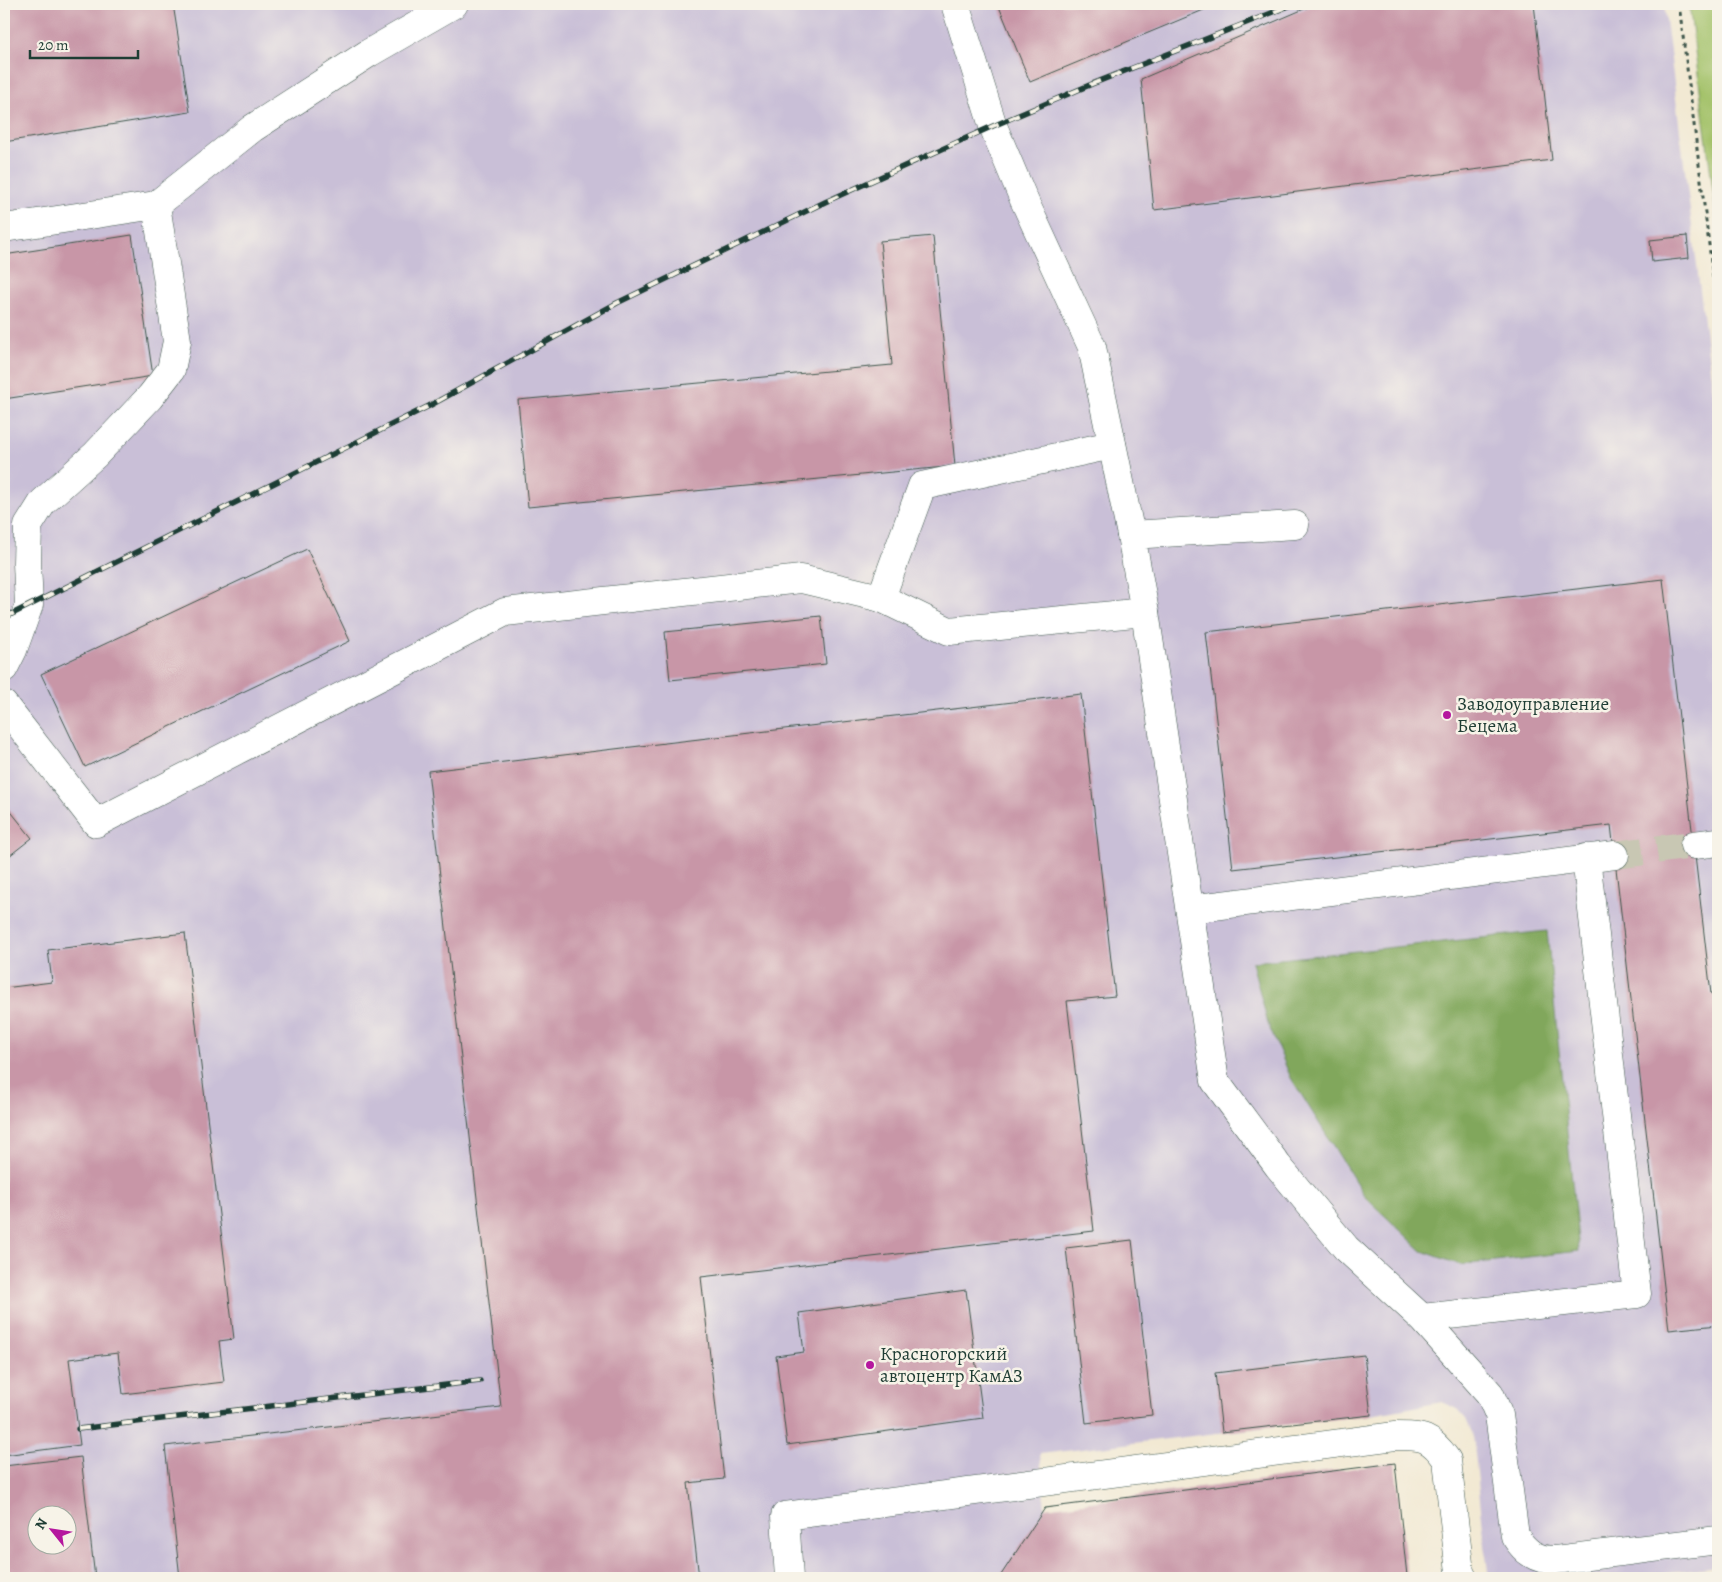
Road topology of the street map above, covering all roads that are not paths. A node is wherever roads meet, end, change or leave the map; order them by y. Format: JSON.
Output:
{"nodes":[{"id":1,"x":454,"y":4,"type":"edge"},
{"id":2,"x":955,"y":4,"type":"edge"},
{"id":3,"x":156,"y":205,"type":"junction"},
{"id":4,"x":4,"y":228,"type":"edge"},
{"id":5,"x":1112,"y":445,"type":"junction"},
{"id":6,"x":1295,"y":525,"type":"dead end"},
{"id":7,"x":1131,"y":535,"type":"junction"},
{"id":8,"x":882,"y":598,"type":"junction"},
{"id":9,"x":1145,"y":612,"type":"junction"},
{"id":10,"x":4,"y":668,"type":"edge"},
{"id":11,"x":4,"y":705,"type":"edge"},
{"id":12,"x":1615,"y":855,"type":"tunnel mouth"},
{"id":13,"x":1586,"y":858,"type":"junction"},
{"id":14,"x":1190,"y":909,"type":"junction"},
{"id":15,"x":1422,"y":1318,"type":"junction"},
{"id":16,"x":1718,"y":1540,"type":"edge"},
{"id":17,"x":789,"y":1578,"type":"edge"},
{"id":18,"x":1463,"y":1578,"type":"edge"}],
"edges":[{"from":1,"to":3,"type":"lane"},
{"from":2,"to":5,"type":"lane"},
{"from":3,"to":4,"type":"lane"},
{"from":3,"to":10,"type":"lane"},
{"from":5,"to":7,"type":"lane"},
{"from":5,"to":8,"type":"lane"},
{"from":6,"to":7,"type":"lane"},
{"from":7,"to":9,"type":"lane"},
{"from":8,"to":9,"type":"lane"},
{"from":8,"to":11,"type":"lane"},
{"from":9,"to":14,"type":"lane"},
{"from":12,"to":13,"type":"lane"},
{"from":13,"to":14,"type":"lane"},
{"from":13,"to":15,"type":"lane"},
{"from":14,"to":15,"type":"lane"},
{"from":15,"to":16,"type":"lane"},
{"from":17,"to":18,"type":"lane"}]}
